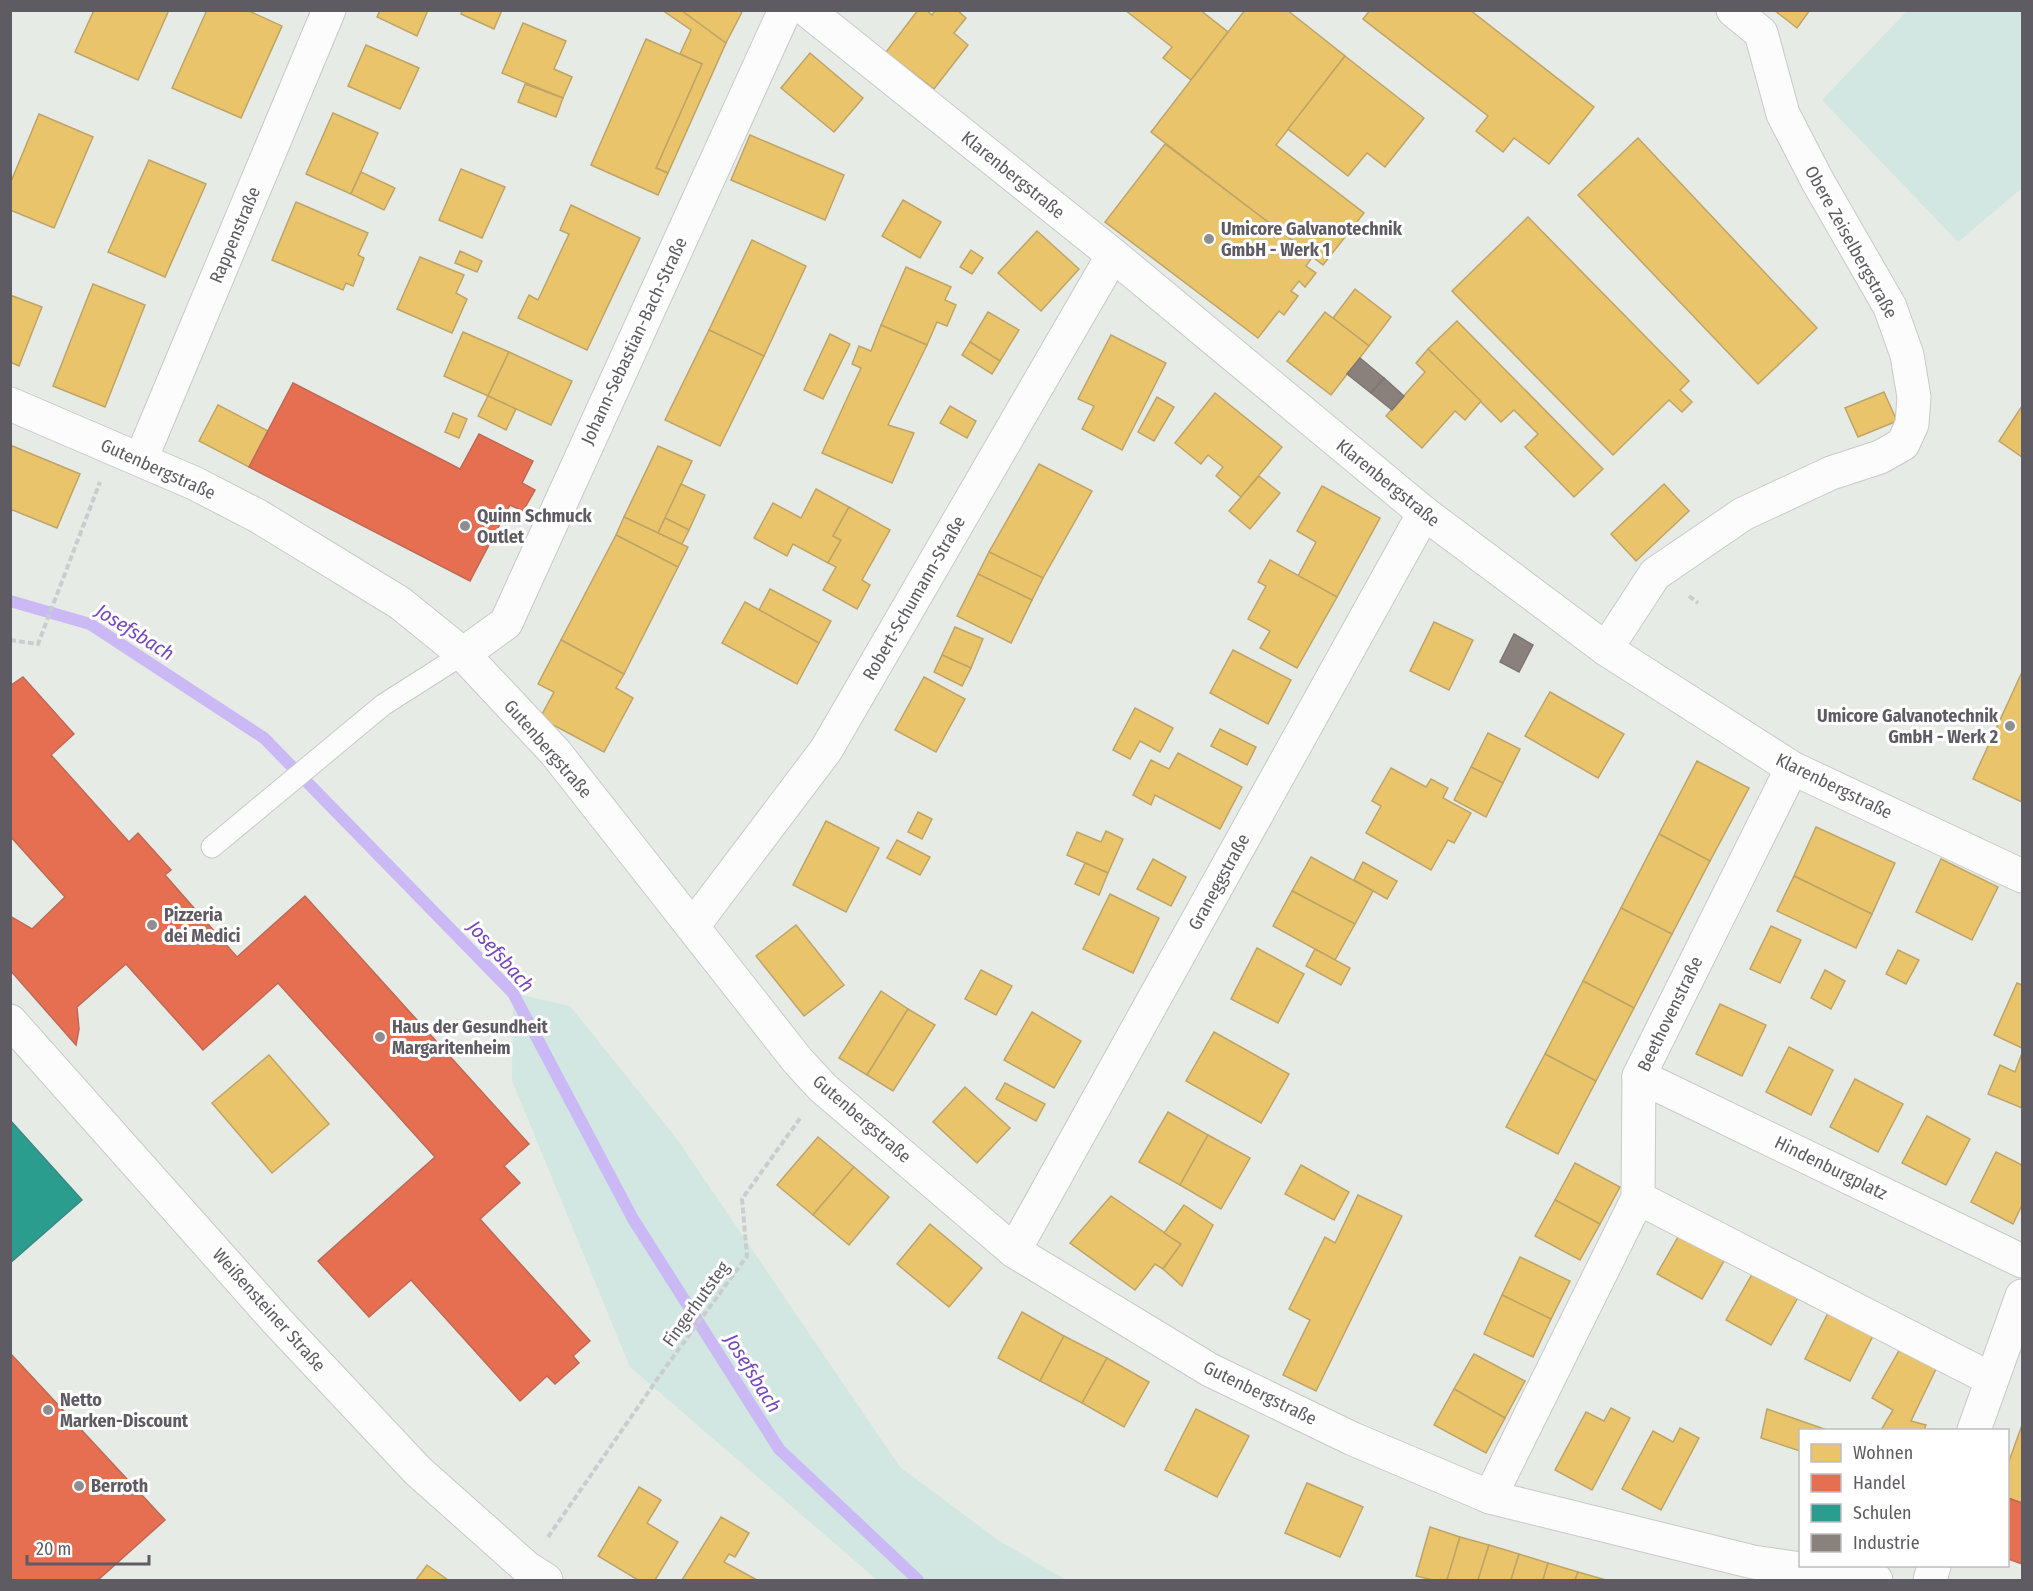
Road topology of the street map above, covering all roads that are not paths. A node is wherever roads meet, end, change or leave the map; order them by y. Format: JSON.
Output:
{"nodes":[{"id":1,"x":329,"y":10,"type":"edge"},
{"id":2,"x":785,"y":10,"type":"edge"},
{"id":3,"x":807,"y":10,"type":"edge"},
{"id":4,"x":1733,"y":10,"type":"edge"},
{"id":5,"x":1113,"y":255,"type":"junction"},
{"id":6,"x":10,"y":404,"type":"edge"},
{"id":7,"x":127,"y":454,"type":"junction"},
{"id":8,"x":1424,"y":513,"type":"junction"},
{"id":9,"x":1606,"y":649,"type":"junction"},
{"id":10,"x":463,"y":654,"type":"junction"},
{"id":11,"x":1792,"y":768,"type":"junction"},
{"id":12,"x":212,"y":848,"type":"dead end"},
{"id":13,"x":2022,"y":876,"type":"edge"},
{"id":14,"x":693,"y":926,"type":"junction"},
{"id":15,"x":10,"y":1021,"type":"edge"},
{"id":16,"x":1639,"y":1076,"type":"junction"},
{"id":17,"x":1638,"y":1198,"type":"junction"},
{"id":18,"x":1014,"y":1251,"type":"junction"},
{"id":19,"x":2022,"y":1261,"type":"edge"},
{"id":20,"x":2022,"y":1296,"type":"edge"},
{"id":21,"x":1991,"y":1379,"type":"junction"},
{"id":22,"x":1975,"y":1429,"type":"edge"},
{"id":23,"x":1490,"y":1497,"type":"junction"},
{"id":24,"x":530,"y":1576,"type":"edge"},
{"id":25,"x":1876,"y":1581,"type":"edge"}],
"edges":[{"from":1,"to":7,"type":"street","name":"Rappenstraße"},
{"from":2,"to":10,"type":"street","name":"Johann-Sebastian-Bach-Straße"},
{"from":3,"to":5,"type":"street","name":"Klarenbergstraße"},
{"from":4,"to":9,"type":"street","name":"Obere Zeiselbergstraße"},
{"from":5,"to":8,"type":"street","name":"Klarenbergstraße"},
{"from":5,"to":14,"type":"street","name":"Robert-Schumann-Straße"},
{"from":6,"to":7,"type":"street","name":"Gutenbergstraße"},
{"from":7,"to":10,"type":"street","name":"Gutenbergstraße"},
{"from":8,"to":9,"type":"street","name":"Klarenbergstraße"},
{"from":8,"to":18,"type":"street","name":"Graneggstraße"},
{"from":9,"to":11,"type":"street","name":"Klarenbergstraße"},
{"from":10,"to":12,"type":"lane"},
{"from":10,"to":14,"type":"street","name":"Gutenbergstraße"},
{"from":11,"to":13,"type":"street","name":"Klarenbergstraße"},
{"from":11,"to":16,"type":"street","name":"Beethovenstraße"},
{"from":14,"to":18,"type":"street","name":"Gutenbergstraße"},
{"from":15,"to":24,"type":"street","name":"Weißensteiner Straße"},
{"from":16,"to":17,"type":"street","name":"Beethovenstraße"},
{"from":16,"to":19,"type":"street","name":"Hindenburgplatz"},
{"from":17,"to":21,"type":"street"},
{"from":17,"to":23,"type":"street","name":"Beethovenstraße"},
{"from":18,"to":23,"type":"street","name":"Gutenbergstraße"},
{"from":20,"to":21,"type":"street"},
{"from":21,"to":22,"type":"street"},
{"from":23,"to":25,"type":"street","name":"Gutenbergstraße"}]}
